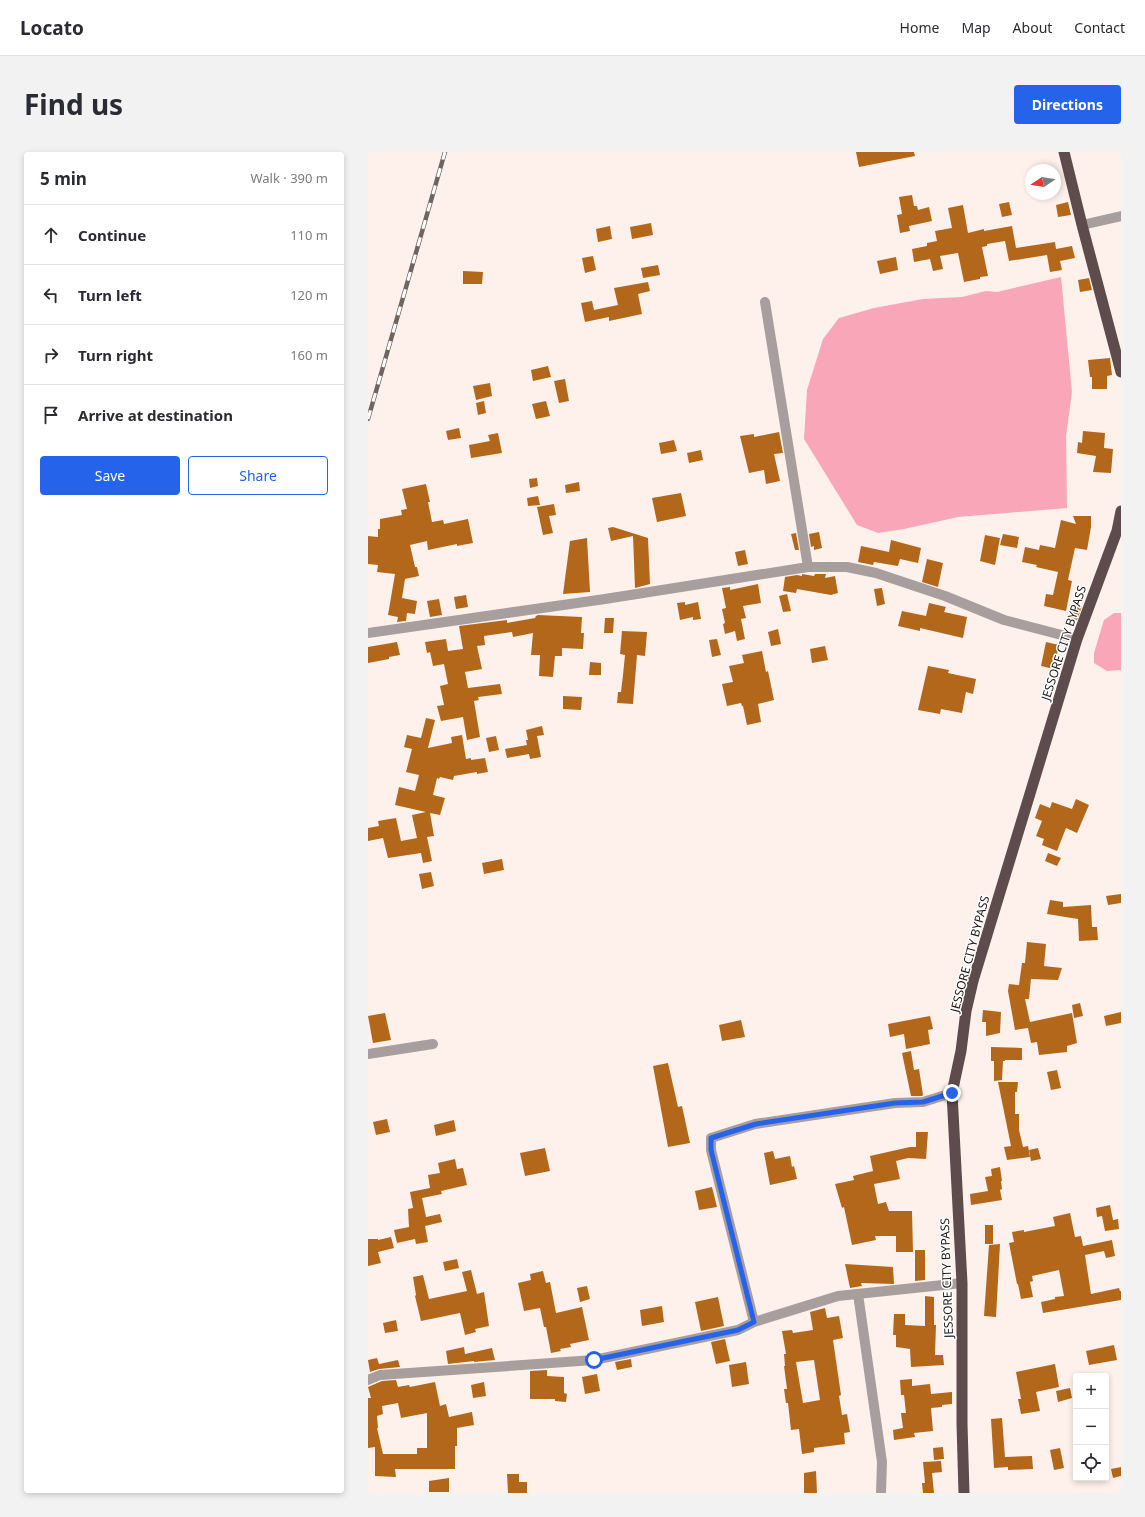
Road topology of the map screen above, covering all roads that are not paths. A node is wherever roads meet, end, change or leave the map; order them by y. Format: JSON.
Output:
{"nodes":[{"id":1,"x":1064,"y":152,"type":"edge"},
{"id":2,"x":1121,"y":216,"type":"edge"},
{"id":3,"x":1082,"y":225,"type":"junction"},
{"id":4,"x":766,"y":302,"type":"dead end"},
{"id":5,"x":1121,"y":372,"type":"edge"},
{"id":6,"x":1121,"y":511,"type":"edge"},
{"id":7,"x":1119,"y":532,"type":"edge"},
{"id":8,"x":808,"y":567,"type":"junction"},
{"id":9,"x":368,"y":633,"type":"edge"},
{"id":10,"x":1077,"y":639,"type":"junction"},
{"id":11,"x":433,"y":1044,"type":"dead end"},
{"id":12,"x":368,"y":1054,"type":"edge"},
{"id":13,"x":952,"y":1093,"type":"junction"},
{"id":14,"x":962,"y":1283,"type":"junction"},
{"id":15,"x":858,"y":1294,"type":"junction"},
{"id":16,"x":754,"y":1322,"type":"junction"},
{"id":17,"x":368,"y":1380,"type":"edge"},
{"id":18,"x":881,"y":1493,"type":"edge"},
{"id":19,"x":964,"y":1493,"type":"edge"}],
"edges":[{"from":1,"to":3,"type":"highway"},
{"from":2,"to":3,"type":"street"},
{"from":3,"to":5,"type":"highway"},
{"from":4,"to":8,"type":"street"},
{"from":6,"to":7,"type":"highway","name":"JESSORE CITY BYPASS"},
{"from":7,"to":10,"type":"highway","name":"JESSORE CITY BYPASS"},
{"from":8,"to":9,"type":"street"},
{"from":8,"to":10,"type":"street"},
{"from":10,"to":13,"type":"highway","name":"JESSORE CITY BYPASS"},
{"from":11,"to":12,"type":"street"},
{"from":13,"to":14,"type":"highway","name":"JESSORE CITY BYPASS"},
{"from":13,"to":16,"type":"street"},
{"from":14,"to":15,"type":"street"},
{"from":14,"to":19,"type":"highway","name":"JESSORE CITY BYPASS"},
{"from":15,"to":16,"type":"street"},
{"from":15,"to":18,"type":"street"},
{"from":16,"to":17,"type":"street"}]}
